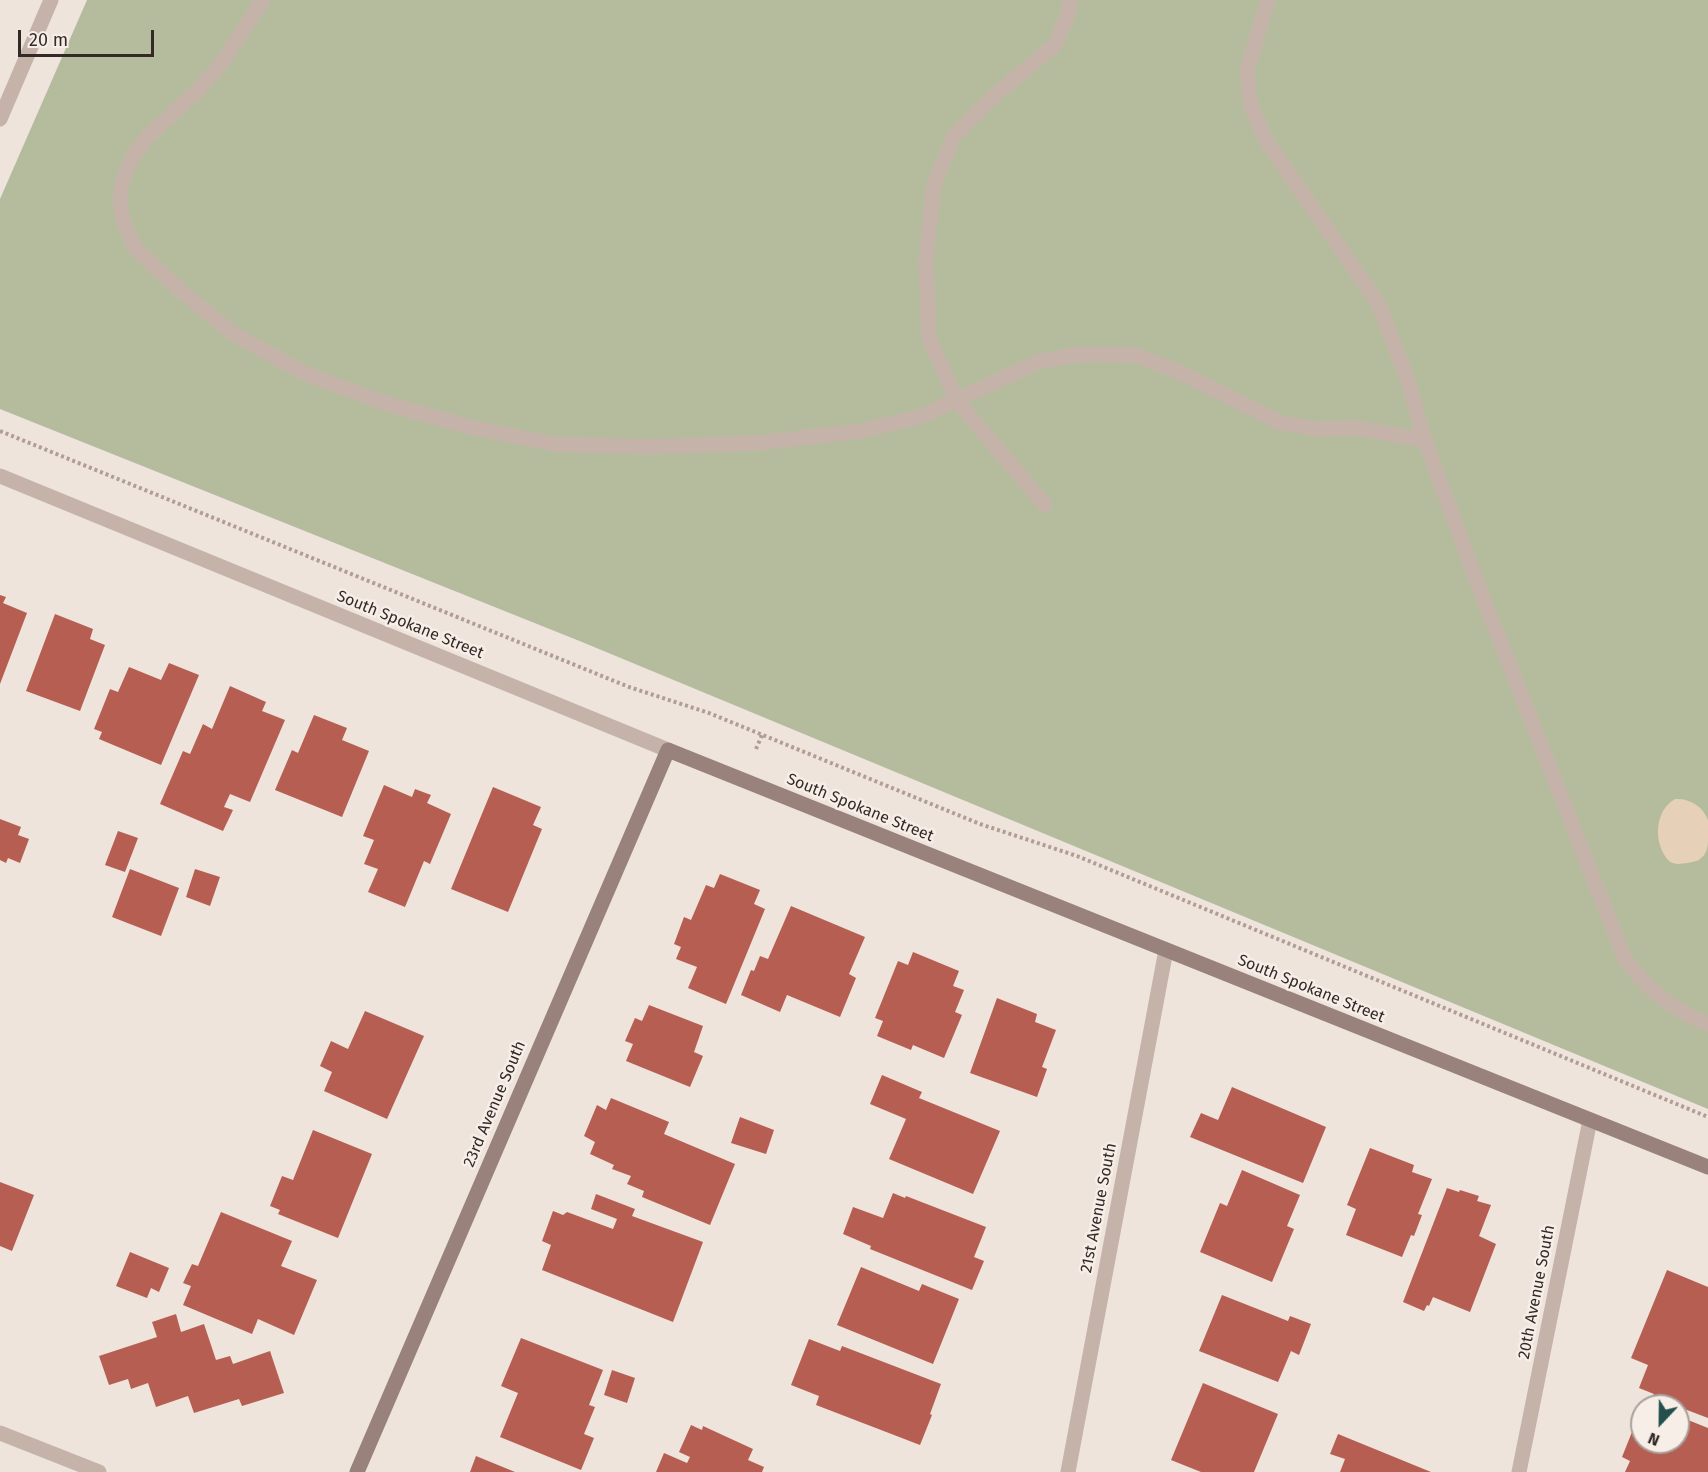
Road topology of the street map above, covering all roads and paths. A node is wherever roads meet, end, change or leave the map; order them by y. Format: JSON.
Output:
{"nodes":[{"id":1,"x":51,"y":0,"type":"edge"},
{"id":2,"x":263,"y":0,"type":"edge"},
{"id":3,"x":1070,"y":0,"type":"edge"},
{"id":4,"x":1268,"y":0,"type":"edge"},
{"id":5,"x":0,"y":118,"type":"edge"},
{"id":6,"x":957,"y":401,"type":"junction"},
{"id":7,"x":0,"y":431,"type":"edge"},
{"id":8,"x":1425,"y":440,"type":"junction"},
{"id":9,"x":0,"y":477,"type":"edge"},
{"id":10,"x":1045,"y":505,"type":"dead end"},
{"id":11,"x":762,"y":735,"type":"junction"},
{"id":12,"x":756,"y":749,"type":"dead end"},
{"id":13,"x":668,"y":750,"type":"junction"},
{"id":14,"x":1166,"y":950,"type":"junction"},
{"id":15,"x":1708,"y":1024,"type":"edge"},
{"id":16,"x":1708,"y":1117,"type":"edge"},
{"id":17,"x":1590,"y":1120,"type":"junction"},
{"id":18,"x":1708,"y":1167,"type":"edge"},
{"id":19,"x":0,"y":1433,"type":"edge"},
{"id":20,"x":99,"y":1472,"type":"edge"},
{"id":21,"x":357,"y":1472,"type":"edge"},
{"id":22,"x":1068,"y":1472,"type":"edge"},
{"id":23,"x":1519,"y":1472,"type":"edge"}],
"edges":[{"from":1,"to":5,"type":"street"},
{"from":2,"to":6,"type":"street"},
{"from":3,"to":6,"type":"street"},
{"from":4,"to":8,"type":"street"},
{"from":6,"to":8,"type":"street"},
{"from":6,"to":10,"type":"street"},
{"from":7,"to":11,"type":"path"},
{"from":8,"to":15,"type":"street"},
{"from":9,"to":13,"type":"street","name":"South Spokane Street"},
{"from":11,"to":12,"type":"path"},
{"from":11,"to":16,"type":"path"},
{"from":13,"to":14,"type":"street","name":"South Spokane Street"},
{"from":13,"to":21,"type":"street","name":"23rd Avenue South"},
{"from":14,"to":17,"type":"street","name":"South Spokane Street"},
{"from":14,"to":22,"type":"street","name":"21st Avenue South"},
{"from":17,"to":18,"type":"street","name":"South Spokane Street"},
{"from":17,"to":23,"type":"street","name":"20th Avenue South"},
{"from":19,"to":20,"type":"street"}]}
